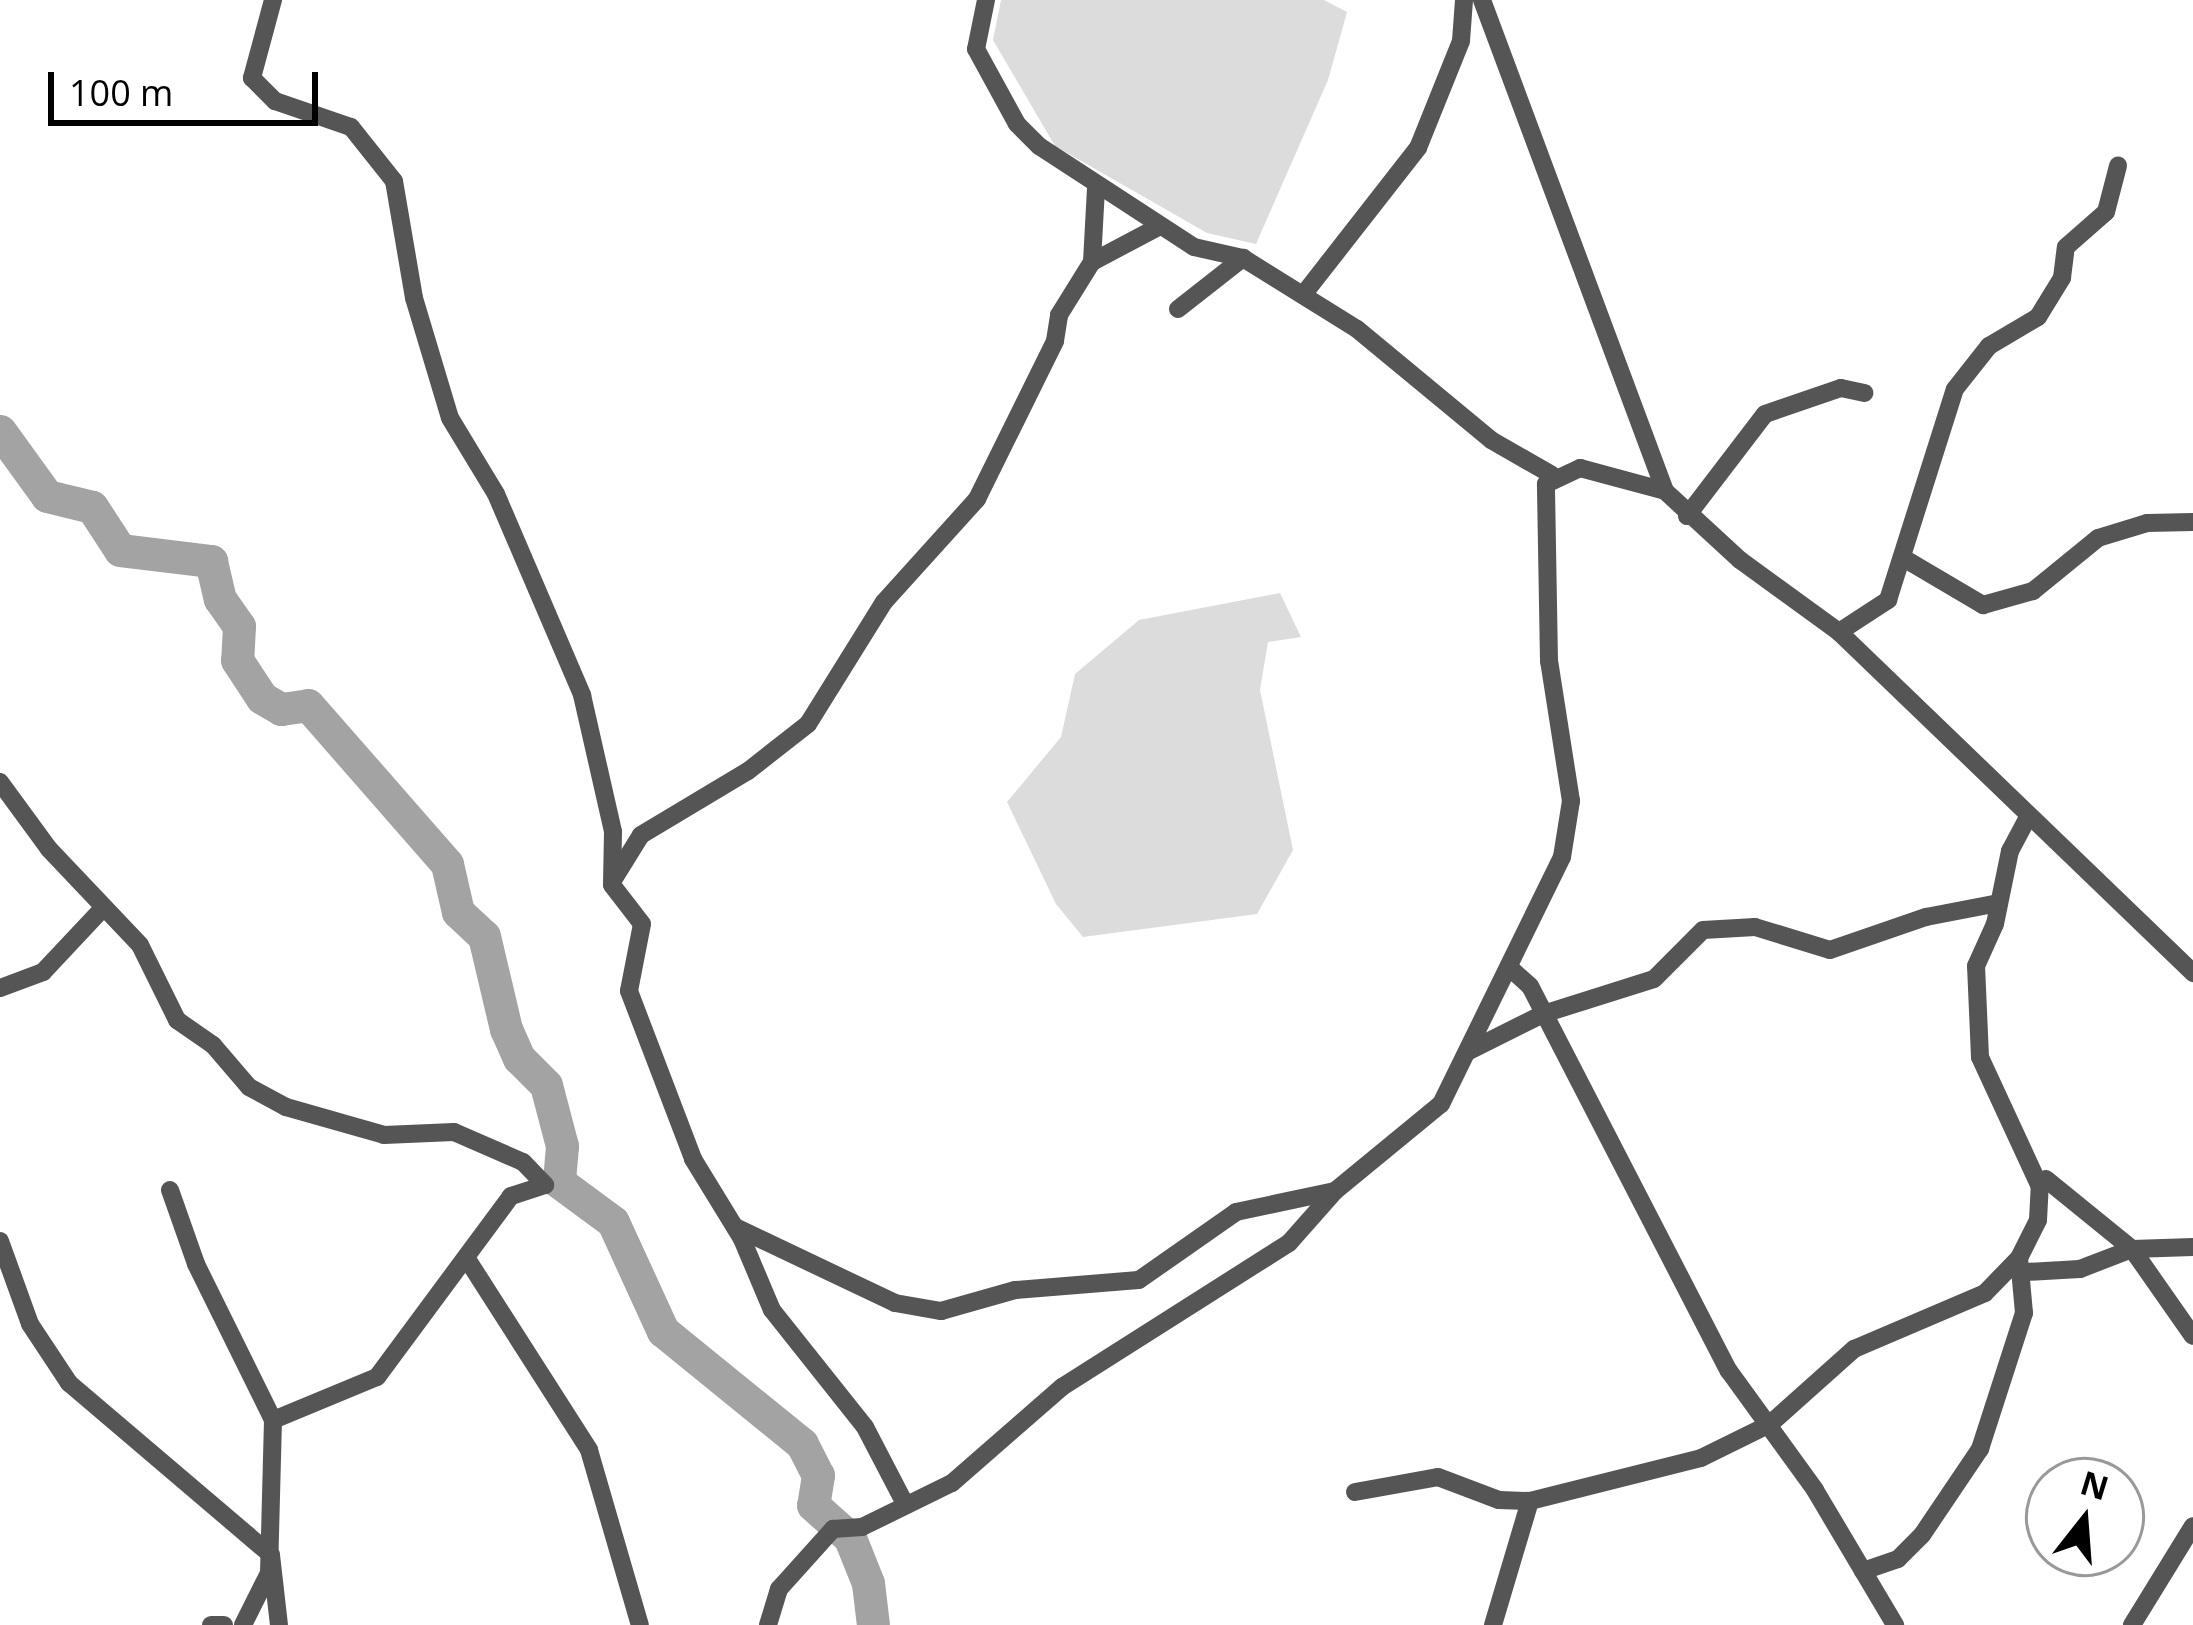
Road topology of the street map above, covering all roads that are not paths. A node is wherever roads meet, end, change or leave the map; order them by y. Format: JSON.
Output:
{"nodes":[{"id":1,"x":273,"y":0,"type":"edge"},
{"id":2,"x":986,"y":0,"type":"edge"},
{"id":3,"x":1465,"y":0,"type":"edge"},
{"id":4,"x":1482,"y":0,"type":"edge"},
{"id":5,"x":2118,"y":166,"type":"dead end"},
{"id":6,"x":1096,"y":189,"type":"junction"},
{"id":7,"x":1160,"y":226,"type":"junction"},
{"id":8,"x":1244,"y":258,"type":"junction"},
{"id":9,"x":1092,"y":262,"type":"junction"},
{"id":10,"x":1303,"y":295,"type":"junction"},
{"id":11,"x":1178,"y":309,"type":"dead end"},
{"id":12,"x":1864,"y":393,"type":"dead end"},
{"id":13,"x":1552,"y":475,"type":"junction"},
{"id":14,"x":1665,"y":491,"type":"junction"},
{"id":15,"x":1687,"y":516,"type":"junction"},
{"id":16,"x":2193,"y":522,"type":"edge"},
{"id":17,"x":2172,"y":524,"type":"junction"},
{"id":18,"x":2193,"y":537,"type":"edge"},
{"id":19,"x":1905,"y":559,"type":"junction"},
{"id":20,"x":1838,"y":632,"type":"junction"},
{"id":21,"x":0,"y":782,"type":"edge"},
{"id":22,"x":2029,"y":816,"type":"junction"},
{"id":23,"x":612,"y":885,"type":"junction"},
{"id":24,"x":2000,"y":903,"type":"junction"},
{"id":25,"x":103,"y":908,"type":"junction"},
{"id":26,"x":1510,"y":969,"type":"junction"},
{"id":27,"x":2193,"y":973,"type":"edge"},
{"id":28,"x":0,"y":988,"type":"edge"},
{"id":29,"x":1543,"y":1014,"type":"junction"},
{"id":30,"x":1469,"y":1051,"type":"junction"},
{"id":31,"x":2046,"y":1179,"type":"dead end"},
{"id":32,"x":170,"y":1190,"type":"dead end"},
{"id":33,"x":1334,"y":1191,"type":"junction"},
{"id":34,"x":732,"y":1226,"type":"junction"},
{"id":35,"x":0,"y":1241,"type":"edge"},
{"id":36,"x":2193,"y":1247,"type":"edge"},
{"id":37,"x":2132,"y":1249,"type":"junction"},
{"id":38,"x":469,"y":1262,"type":"junction"},
{"id":39,"x":2023,"y":1265,"type":"junction"},
{"id":40,"x":2193,"y":1336,"type":"edge"},
{"id":41,"x":273,"y":1420,"type":"junction"},
{"id":42,"x":1770,"y":1424,"type":"junction"},
{"id":43,"x":1355,"y":1492,"type":"dead end"},
{"id":44,"x":1530,"y":1501,"type":"junction"},
{"id":45,"x":905,"y":1504,"type":"junction"},
{"id":46,"x":2193,"y":1526,"type":"edge"},
{"id":47,"x":272,"y":1555,"type":"junction"},
{"id":48,"x":1863,"y":1571,"type":"junction"},
{"id":49,"x":211,"y":1625,"type":"edge"},
{"id":50,"x":224,"y":1625,"type":"edge"},
{"id":51,"x":243,"y":1625,"type":"edge"},
{"id":52,"x":279,"y":1625,"type":"edge"},
{"id":53,"x":640,"y":1625,"type":"edge"},
{"id":54,"x":768,"y":1625,"type":"edge"},
{"id":55,"x":1493,"y":1625,"type":"edge"},
{"id":56,"x":1895,"y":1625,"type":"edge"},
{"id":57,"x":2132,"y":1625,"type":"edge"}],
"edges":[{"from":1,"to":23,"type":"street"},
{"from":2,"to":6,"type":"street"},
{"from":3,"to":10,"type":"street"},
{"from":4,"to":14,"type":"street"},
{"from":5,"to":19,"type":"street"},
{"from":6,"to":7,"type":"street"},
{"from":6,"to":9,"type":"street"},
{"from":7,"to":8,"type":"street"},
{"from":7,"to":9,"type":"street"},
{"from":8,"to":10,"type":"street"},
{"from":8,"to":11,"type":"street"},
{"from":9,"to":23,"type":"street"},
{"from":10,"to":13,"type":"street"},
{"from":12,"to":15,"type":"street"},
{"from":13,"to":14,"type":"street"},
{"from":13,"to":26,"type":"street"},
{"from":14,"to":15,"type":"street"},
{"from":15,"to":20,"type":"street"},
{"from":16,"to":17,"type":"street"},
{"from":17,"to":18,"type":"street"},
{"from":17,"to":19,"type":"street"},
{"from":19,"to":20,"type":"street"},
{"from":20,"to":22,"type":"street"},
{"from":21,"to":25,"type":"street"},
{"from":22,"to":24,"type":"street"},
{"from":22,"to":27,"type":"street"},
{"from":23,"to":34,"type":"street"},
{"from":24,"to":29,"type":"street"},
{"from":24,"to":39,"type":"street"},
{"from":25,"to":28,"type":"street"},
{"from":25,"to":38,"type":"street"},
{"from":26,"to":29,"type":"street"},
{"from":26,"to":30,"type":"street"},
{"from":29,"to":30,"type":"street"},
{"from":29,"to":42,"type":"street"},
{"from":30,"to":33,"type":"street"},
{"from":31,"to":37,"type":"street"},
{"from":32,"to":41,"type":"street"},
{"from":33,"to":34,"type":"street"},
{"from":33,"to":45,"type":"street"},
{"from":34,"to":45,"type":"street"},
{"from":35,"to":47,"type":"street"},
{"from":36,"to":37,"type":"street"},
{"from":37,"to":39,"type":"street"},
{"from":37,"to":40,"type":"street"},
{"from":38,"to":41,"type":"street"},
{"from":38,"to":53,"type":"street"},
{"from":39,"to":42,"type":"street"},
{"from":39,"to":48,"type":"street"},
{"from":41,"to":47,"type":"street"},
{"from":42,"to":44,"type":"street"},
{"from":42,"to":48,"type":"street"},
{"from":43,"to":44,"type":"street"},
{"from":44,"to":55,"type":"street"},
{"from":45,"to":54,"type":"street"},
{"from":46,"to":57,"type":"street"},
{"from":47,"to":51,"type":"street"},
{"from":47,"to":52,"type":"street"},
{"from":48,"to":56,"type":"street"},
{"from":49,"to":50,"type":"street"}]}
